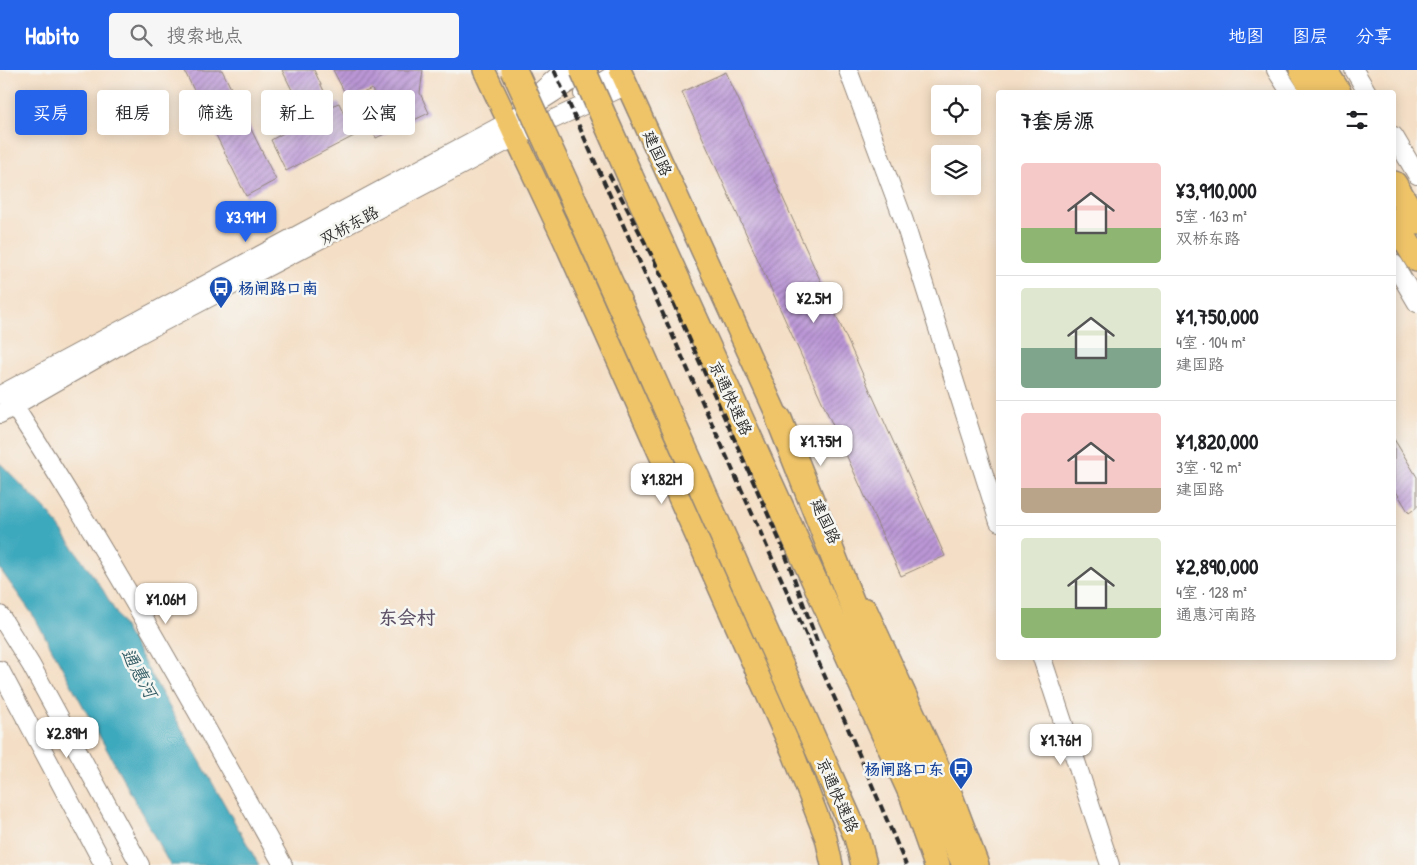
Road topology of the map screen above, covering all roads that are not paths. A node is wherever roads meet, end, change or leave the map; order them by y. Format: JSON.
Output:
{"nodes":[{"id":1,"x":484,"y":70,"type":"edge"},
{"id":2,"x":514,"y":70,"type":"edge"},
{"id":3,"x":564,"y":70,"type":"edge"},
{"id":4,"x":584,"y":70,"type":"edge"},
{"id":5,"x":589,"y":70,"type":"edge"},
{"id":6,"x":848,"y":70,"type":"edge"},
{"id":7,"x":1276,"y":70,"type":"edge"},
{"id":8,"x":1302,"y":70,"type":"edge"},
{"id":9,"x":1324,"y":70,"type":"edge"},
{"id":10,"x":1354,"y":70,"type":"edge"},
{"id":11,"x":622,"y":74,"type":"edge"},
{"id":12,"x":1289,"y":90,"type":"edge"},
{"id":13,"x":1314,"y":90,"type":"edge"},
{"id":14,"x":1337,"y":90,"type":"edge"},
{"id":15,"x":1366,"y":90,"type":"edge"},
{"id":16,"x":511,"y":130,"type":"junction"},
{"id":17,"x":1396,"y":139,"type":"edge"},
{"id":18,"x":1417,"y":175,"type":"edge"},
{"id":19,"x":1396,"y":187,"type":"edge"},
{"id":20,"x":1417,"y":222,"type":"edge"},
{"id":21,"x":1396,"y":224,"type":"edge"},
{"id":22,"x":1417,"y":259,"type":"edge"},
{"id":23,"x":1396,"y":267,"type":"edge"},
{"id":24,"x":1417,"y":303,"type":"edge"},
{"id":25,"x":4,"y":386,"type":"edge"},
{"id":26,"x":7,"y":410,"type":"edge"},
{"id":27,"x":779,"y":419,"type":"junction"},
{"id":28,"x":996,"y":512,"type":"edge"},
{"id":29,"x":0,"y":615,"type":"edge"},
{"id":30,"x":1043,"y":660,"type":"edge"},
{"id":31,"x":0,"y":670,"type":"edge"},
{"id":32,"x":913,"y":797,"type":"junction"},
{"id":33,"x":104,"y":865,"type":"edge"},
{"id":34,"x":140,"y":865,"type":"edge"},
{"id":35,"x":283,"y":865,"type":"edge"},
{"id":36,"x":832,"y":865,"type":"edge"},
{"id":37,"x":866,"y":865,"type":"edge"},
{"id":38,"x":937,"y":865,"type":"edge"},
{"id":39,"x":944,"y":865,"type":"edge"},
{"id":40,"x":965,"y":865,"type":"edge"},
{"id":41,"x":978,"y":865,"type":"edge"},
{"id":42,"x":1110,"y":865,"type":"edge"}],
"edges":[{"from":1,"to":16,"type":"main road"},
{"from":2,"to":37,"type":"highway","name":"京通快速路","bridge":true},
{"from":3,"to":16,"type":"street","name":"双桥东路"},
{"from":4,"to":32,"type":"highway","name":"京通快速路","bridge":true},
{"from":5,"to":16,"type":"street","name":"双桥东路"},
{"from":6,"to":28,"type":"street"},
{"from":7,"to":12,"type":"street"},
{"from":8,"to":13,"type":"highway"},
{"from":9,"to":14,"type":"highway"},
{"from":10,"to":15,"type":"street"},
{"from":11,"to":16,"type":"street","name":"双桥东路"},
{"from":11,"to":27,"type":"main road","name":"建国路"},
{"from":16,"to":25,"type":"street","name":"双桥东路"},
{"from":16,"to":26,"type":"street","name":"双桥东路"},
{"from":16,"to":36,"type":"main road"},
{"from":17,"to":18,"type":"street"},
{"from":19,"to":20,"type":"highway"},
{"from":21,"to":22,"type":"highway"},
{"from":23,"to":24,"type":"street"},
{"from":26,"to":35,"type":"street"},
{"from":27,"to":40,"type":"highway"},
{"from":27,"to":41,"type":"main road","name":"建国路"},
{"from":29,"to":34,"type":"street"},
{"from":30,"to":42,"type":"street"},
{"from":31,"to":33,"type":"street"},
{"from":32,"to":38,"type":"highway","name":"京通快速路"},
{"from":32,"to":39,"type":"highway"}]}
